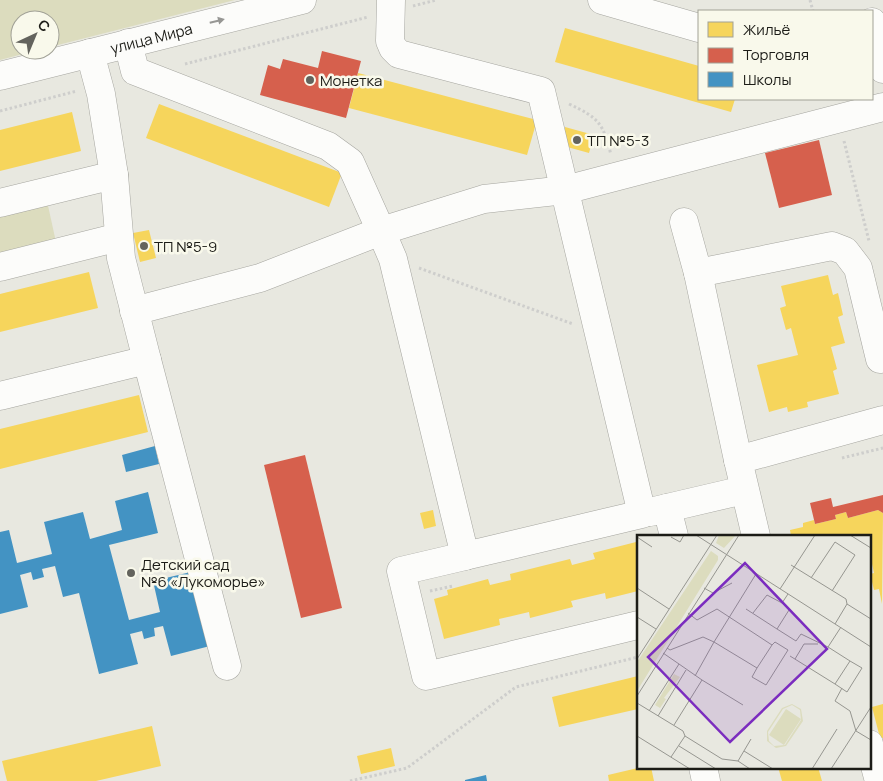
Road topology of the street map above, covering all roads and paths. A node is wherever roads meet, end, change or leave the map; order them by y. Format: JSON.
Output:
{"nodes":[{"id":1,"x":302,"y":0,"type":"edge"},
{"id":2,"x":436,"y":0,"type":"edge"},
{"id":3,"x":602,"y":0,"type":"edge"},
{"id":4,"x":391,"y":6,"type":"edge"},
{"id":5,"x":873,"y":26,"type":"edge"},
{"id":6,"x":698,"y":28,"type":"edge"},
{"id":7,"x":128,"y":43,"type":"junction"},
{"id":8,"x":90,"y":53,"type":"junction"},
{"id":9,"x":184,"y":64,"type":"dead end"},
{"id":10,"x":883,"y":69,"type":"edge"},
{"id":11,"x":0,"y":76,"type":"edge"},
{"id":12,"x":99,"y":86,"type":"junction"},
{"id":13,"x":541,"y":91,"type":"junction"},
{"id":14,"x":883,"y":107,"type":"edge"},
{"id":15,"x":0,"y":111,"type":"edge"},
{"id":16,"x":839,"y":118,"type":"junction"},
{"id":17,"x":114,"y":175,"type":"junction"},
{"id":18,"x":616,"y":177,"type":"junction"},
{"id":19,"x":565,"y":190,"type":"junction"},
{"id":20,"x":0,"y":203,"type":"edge"},
{"id":21,"x":684,"y":222,"type":"dead end"},
{"id":22,"x":381,"y":232,"type":"junction"},
{"id":23,"x":119,"y":237,"type":"junction"},
{"id":24,"x":869,"y":242,"type":"dead end"},
{"id":25,"x":393,"y":259,"type":"junction"},
{"id":26,"x":0,"y":267,"type":"edge"},
{"id":27,"x":698,"y":273,"type":"junction"},
{"id":28,"x":134,"y":311,"type":"junction"},
{"id":29,"x":603,"y":350,"type":"junction"},
{"id":30,"x":147,"y":360,"type":"junction"},
{"id":31,"x":882,"y":362,"type":"edge"},
{"id":32,"x":0,"y":396,"type":"edge"},
{"id":33,"x":883,"y":420,"type":"edge"},
{"id":34,"x":738,"y":460,"type":"junction"},
{"id":35,"x":744,"y":490,"type":"junction"},
{"id":36,"x":654,"y":511,"type":"junction"},
{"id":37,"x":673,"y":535,"type":"edge"},
{"id":38,"x":756,"y":535,"type":"edge"},
{"id":39,"x":465,"y":556,"type":"junction"},
{"id":40,"x":455,"y":585,"type":"dead end"},
{"id":41,"x":428,"y":592,"type":"dead end"},
{"id":42,"x":637,"y":625,"type":"edge"},
{"id":43,"x":637,"y":657,"type":"edge"},
{"id":44,"x":227,"y":666,"type":"dead end"},
{"id":45,"x":870,"y":748,"type":"edge"},
{"id":46,"x":703,"y":768,"type":"edge"},
{"id":47,"x":350,"y":781,"type":"edge"},
{"id":48,"x":706,"y":781,"type":"edge"},
{"id":49,"x":879,"y":781,"type":"edge"}],
"edges":[{"from":7,"to":1,"type":"main road","name":"улица Мира","one_way":true},
{"from":2,"to":4,"type":"path"},
{"from":3,"to":6,"type":"main road"},
{"from":4,"to":9,"type":"path"},
{"from":4,"to":13,"type":"main road"},
{"from":5,"to":10,"type":"main road"},
{"from":7,"to":8,"type":"main road","name":"улица Мира"},
{"from":7,"to":22,"type":"main road"},
{"from":8,"to":11,"type":"main road","name":"улица Мира"},
{"from":8,"to":12,"type":"main road"},
{"from":12,"to":15,"type":"path"},
{"from":12,"to":17,"type":"main road"},
{"from":13,"to":18,"type":"path"},
{"from":13,"to":19,"type":"main road"},
{"from":14,"to":16,"type":"main road"},
{"from":16,"to":18,"type":"main road"},
{"from":16,"to":24,"type":"path"},
{"from":17,"to":20,"type":"main road"},
{"from":17,"to":23,"type":"main road"},
{"from":18,"to":19,"type":"main road"},
{"from":19,"to":22,"type":"main road"},
{"from":19,"to":29,"type":"main road"},
{"from":21,"to":27,"type":"main road"},
{"from":22,"to":25,"type":"main road"},
{"from":22,"to":28,"type":"main road"},
{"from":23,"to":26,"type":"main road"},
{"from":23,"to":28,"type":"main road"},
{"from":25,"to":29,"type":"path"},
{"from":25,"to":39,"type":"main road"},
{"from":27,"to":31,"type":"main road"},
{"from":27,"to":34,"type":"main road"},
{"from":28,"to":30,"type":"main road"},
{"from":29,"to":36,"type":"main road"},
{"from":30,"to":32,"type":"main road"},
{"from":30,"to":44,"type":"main road"},
{"from":33,"to":34,"type":"main road"},
{"from":34,"to":35,"type":"main road"},
{"from":35,"to":36,"type":"main road"},
{"from":35,"to":38,"type":"main road"},
{"from":36,"to":37,"type":"main road"},
{"from":36,"to":39,"type":"main road"},
{"from":39,"to":42,"type":"main road"},
{"from":40,"to":41,"type":"path"},
{"from":43,"to":47,"type":"path"},
{"from":45,"to":49,"type":"main road"},
{"from":46,"to":48,"type":"main road"}]}
